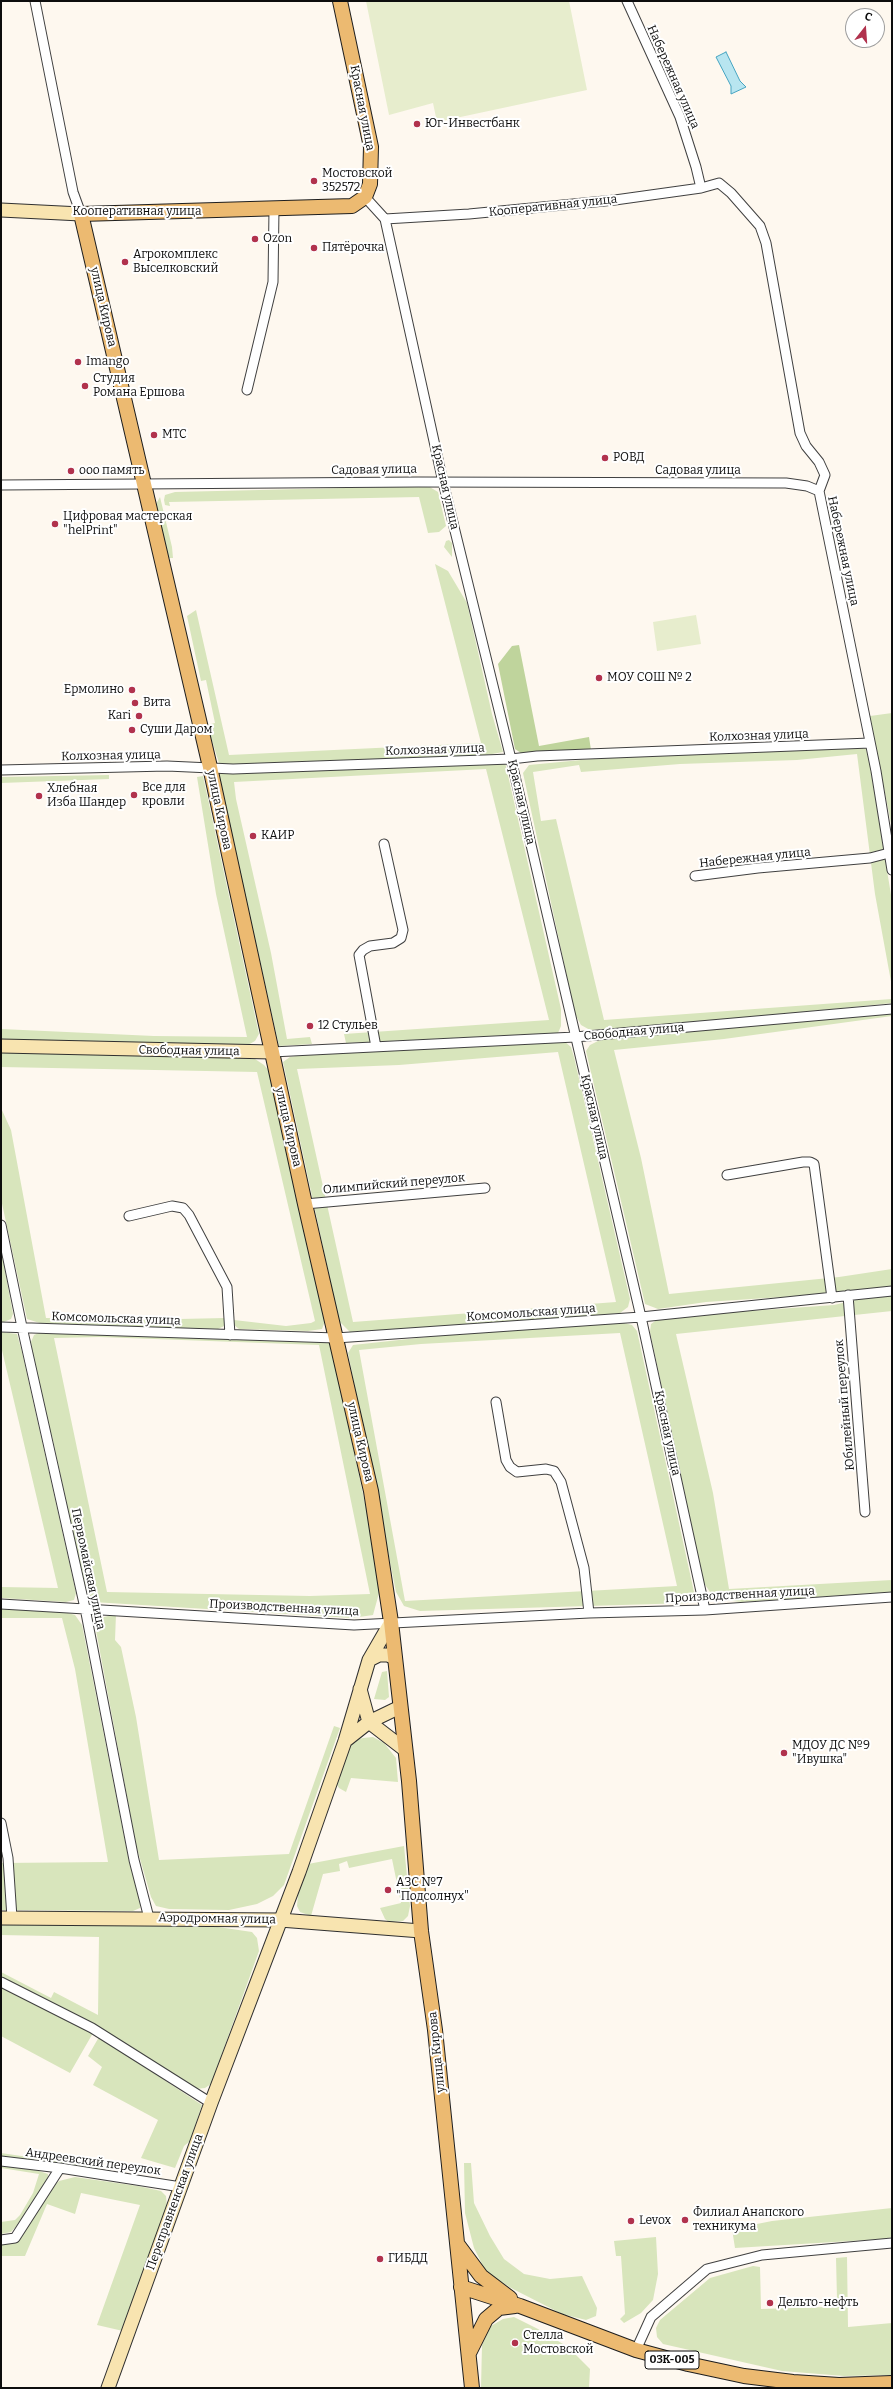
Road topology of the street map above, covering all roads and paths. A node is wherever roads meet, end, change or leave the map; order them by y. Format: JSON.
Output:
{"nodes":[{"id":1,"x":35,"y":1,"type":"edge"},
{"id":2,"x":340,"y":1,"type":"edge"},
{"id":3,"x":627,"y":1,"type":"edge"},
{"id":4,"x":719,"y":183,"type":"joint"},
{"id":5,"x":701,"y":188,"type":"junction"},
{"id":6,"x":365,"y":197,"type":"junction"},
{"id":7,"x":274,"y":209,"type":"junction"},
{"id":8,"x":1,"y":210,"type":"edge"},
{"id":9,"x":80,"y":214,"type":"junction"},
{"id":10,"x":385,"y":219,"type":"junction"},
{"id":11,"x":247,"y":390,"type":"dead end"},
{"id":12,"x":144,"y":482,"type":"junction"},
{"id":13,"x":443,"y":482,"type":"junction"},
{"id":14,"x":1,"y":485,"type":"edge"},
{"id":15,"x":819,"y":491,"type":"junction"},
{"id":16,"x":870,"y":743,"type":"junction"},
{"id":17,"x":511,"y":759,"type":"junction"},
{"id":18,"x":210,"y":767,"type":"junction"},
{"id":19,"x":1,"y":770,"type":"edge"},
{"id":20,"x":384,"y":844,"type":"dead end"},
{"id":21,"x":889,"y":853,"type":"junction"},
{"id":22,"x":892,"y":870,"type":"edge"},
{"id":23,"x":695,"y":876,"type":"dead end"},
{"id":24,"x":892,"y":1009,"type":"edge"},
{"id":25,"x":575,"y":1037,"type":"junction"},
{"id":26,"x":1,"y":1046,"type":"edge"},
{"id":27,"x":376,"y":1047,"type":"junction"},
{"id":28,"x":272,"y":1052,"type":"junction"},
{"id":29,"x":727,"y":1175,"type":"dead end"},
{"id":30,"x":485,"y":1188,"type":"dead end"},
{"id":31,"x":305,"y":1204,"type":"junction"},
{"id":32,"x":129,"y":1216,"type":"dead end"},
{"id":33,"x":1,"y":1226,"type":"edge"},
{"id":34,"x":892,"y":1291,"type":"edge"},
{"id":35,"x":848,"y":1295,"type":"junction"},
{"id":36,"x":832,"y":1298,"type":"junction"},
{"id":37,"x":641,"y":1317,"type":"junction"},
{"id":38,"x":1,"y":1327,"type":"edge"},
{"id":39,"x":22,"y":1327,"type":"junction"},
{"id":40,"x":230,"y":1335,"type":"junction"},
{"id":41,"x":336,"y":1338,"type":"junction"},
{"id":42,"x":496,"y":1402,"type":"dead end"},
{"id":43,"x":865,"y":1512,"type":"dead end"},
{"id":44,"x":892,"y":1597,"type":"edge"},
{"id":45,"x":1,"y":1604,"type":"edge"},
{"id":46,"x":86,"y":1608,"type":"junction"},
{"id":47,"x":705,"y":1610,"type":"junction"},
{"id":48,"x":589,"y":1613,"type":"junction"},
{"id":49,"x":391,"y":1622,"type":"junction"},
{"id":50,"x":395,"y":1658,"type":"junction"},
{"id":51,"x":369,"y":1660,"type":"junction"},
{"id":52,"x":360,"y":1689,"type":"junction"},
{"id":53,"x":400,"y":1707,"type":"junction"},
{"id":54,"x":369,"y":1722,"type":"junction"},
{"id":55,"x":345,"y":1741,"type":"junction"},
{"id":56,"x":404,"y":1749,"type":"junction"},
{"id":57,"x":1,"y":1823,"type":"edge"},
{"id":58,"x":6,"y":1918,"type":"edge"},
{"id":59,"x":149,"y":1918,"type":"junction"},
{"id":60,"x":280,"y":1920,"type":"junction"},
{"id":61,"x":421,"y":1931,"type":"junction"},
{"id":62,"x":1,"y":1982,"type":"edge"},
{"id":63,"x":211,"y":2103,"type":"junction"},
{"id":64,"x":1,"y":2161,"type":"edge"},
{"id":65,"x":60,"y":2168,"type":"junction"},
{"id":66,"x":181,"y":2187,"type":"junction"},
{"id":67,"x":1,"y":2240,"type":"edge"},
{"id":68,"x":457,"y":2243,"type":"junction"},
{"id":69,"x":892,"y":2243,"type":"edge"},
{"id":70,"x":461,"y":2288,"type":"junction"},
{"id":71,"x":520,"y":2306,"type":"junction"},
{"id":72,"x":636,"y":2350,"type":"junction"},
{"id":73,"x":469,"y":2355,"type":"junction"},
{"id":74,"x":892,"y":2383,"type":"edge"},
{"id":75,"x":108,"y":2388,"type":"edge"},
{"id":76,"x":472,"y":2388,"type":"edge"}],
"edges":[{"from":1,"to":9,"type":"street","name":"улица Кирова"},
{"from":2,"to":6,"type":"main road","name":"Красная улица"},
{"from":3,"to":5,"type":"street","name":"Набережная улица"},
{"from":4,"to":5,"type":"street","name":"Кооперативная улица"},
{"from":4,"to":15,"type":"street","name":"Набережная улица"},
{"from":5,"to":10,"type":"street","name":"Кооперативная улица"},
{"from":6,"to":7,"type":"main road","name":"Кооперативная улица"},
{"from":6,"to":10,"type":"street","name":"Красная улица"},
{"from":7,"to":9,"type":"main road","name":"Кооперативная улица"},
{"from":7,"to":11,"type":"street"},
{"from":8,"to":9,"type":"street","name":"Кооперативная улица"},
{"from":9,"to":12,"type":"main road","name":"улица Кирова"},
{"from":10,"to":13,"type":"street","name":"Красная улица"},
{"from":12,"to":13,"type":"street","name":"Садовая улица"},
{"from":12,"to":14,"type":"street","name":"Садовая улица"},
{"from":12,"to":18,"type":"main road","name":"улица Кирова"},
{"from":13,"to":15,"type":"street","name":"Садовая улица"},
{"from":13,"to":17,"type":"street","name":"Красная улица"},
{"from":15,"to":16,"type":"street","name":"Набережная улица"},
{"from":16,"to":17,"type":"street","name":"Колхозная улица"},
{"from":16,"to":21,"type":"street","name":"Набережная улица"},
{"from":17,"to":18,"type":"street","name":"Колхозная улица"},
{"from":17,"to":25,"type":"street","name":"Красная улица"},
{"from":18,"to":19,"type":"street","name":"Колхозная улица"},
{"from":18,"to":28,"type":"main road","name":"улица Кирова"},
{"from":20,"to":27,"type":"street"},
{"from":21,"to":22,"type":"street","name":"Набережная улица"},
{"from":21,"to":23,"type":"street","name":"Набережная улица"},
{"from":24,"to":25,"type":"street","name":"Свободная улица"},
{"from":25,"to":27,"type":"street","name":"Свободная улица"},
{"from":25,"to":37,"type":"street","name":"Красная улица"},
{"from":26,"to":28,"type":"street","name":"Свободная улица"},
{"from":27,"to":28,"type":"street","name":"Свободная улица"},
{"from":28,"to":31,"type":"main road","name":"улица Кирова"},
{"from":29,"to":36,"type":"street"},
{"from":30,"to":31,"type":"street","name":"Олимпийский переулок"},
{"from":31,"to":41,"type":"main road","name":"улица Кирова"},
{"from":32,"to":40,"type":"street"},
{"from":33,"to":39,"type":"street","name":"Первомайская улица"},
{"from":34,"to":35,"type":"street","name":"Комсомольская улица"},
{"from":35,"to":36,"type":"street","name":"Комсомольская улица"},
{"from":35,"to":43,"type":"street","name":"Юбилейный переулок"},
{"from":36,"to":37,"type":"street","name":"Комсомольская улица"},
{"from":37,"to":41,"type":"street","name":"Комсомольская улица"},
{"from":37,"to":47,"type":"street","name":"Красная улица"},
{"from":38,"to":39,"type":"street","name":"Комсомольская улица"},
{"from":39,"to":40,"type":"street","name":"Комсомольская улица"},
{"from":39,"to":46,"type":"street","name":"Первомайская улица"},
{"from":40,"to":41,"type":"street","name":"Комсомольская улица"},
{"from":41,"to":49,"type":"main road","name":"улица Кирова"},
{"from":42,"to":48,"type":"street"},
{"from":44,"to":47,"type":"street","name":"Производственная улица"},
{"from":45,"to":46,"type":"street","name":"Производственная улица"},
{"from":46,"to":49,"type":"street","name":"Производственная улица"},
{"from":46,"to":59,"type":"street","name":"Первомайская улица"},
{"from":47,"to":48,"type":"street","name":"Производственная улица"},
{"from":48,"to":49,"type":"street","name":"Производственная улица"},
{"from":49,"to":50,"type":"main road","name":"улица Кирова"},
{"from":49,"to":51,"type":"street"},
{"from":50,"to":51,"type":"street"},
{"from":50,"to":53,"type":"main road","name":"улица Кирова"},
{"from":51,"to":52,"type":"street"},
{"from":52,"to":54,"type":"street"},
{"from":52,"to":55,"type":"street"},
{"from":53,"to":54,"type":"street"},
{"from":53,"to":56,"type":"main road","name":"улица Кирова"},
{"from":54,"to":55,"type":"street"},
{"from":54,"to":56,"type":"street"},
{"from":55,"to":60,"type":"street"},
{"from":56,"to":61,"type":"main road","name":"улица Кирова"},
{"from":57,"to":58,"type":"street","name":"Аэродромная улица"},
{"from":58,"to":59,"type":"street","name":"Аэродромная улица"},
{"from":59,"to":60,"type":"street","name":"Аэродромная улица"},
{"from":60,"to":61,"type":"street","name":"Аэродромная улица"},
{"from":60,"to":63,"type":"street","name":"Переправненская улица"},
{"from":61,"to":68,"type":"main road","name":"улица Кирова"},
{"from":62,"to":63,"type":"street"},
{"from":63,"to":66,"type":"street","name":"Переправненская улица"},
{"from":64,"to":65,"type":"street","name":"Андреевский переулок"},
{"from":65,"to":66,"type":"street","name":"Андреевский переулок"},
{"from":65,"to":67,"type":"street"},
{"from":66,"to":75,"type":"street","name":"Переправненская улица"},
{"from":68,"to":70,"type":"main road","name":"улица Кирова"},
{"from":68,"to":71,"type":"main road"},
{"from":69,"to":72,"type":"street"},
{"from":70,"to":71,"type":"main road","number":"03К-005"},
{"from":70,"to":73,"type":"main road","name":"улица Кирова"},
{"from":71,"to":72,"type":"main road","number":"03К-005"},
{"from":71,"to":73,"type":"main road","number":"03К-005"},
{"from":72,"to":74,"type":"main road","number":"03К-005"},
{"from":73,"to":76,"type":"main road","name":"улица Кирова"}]}
